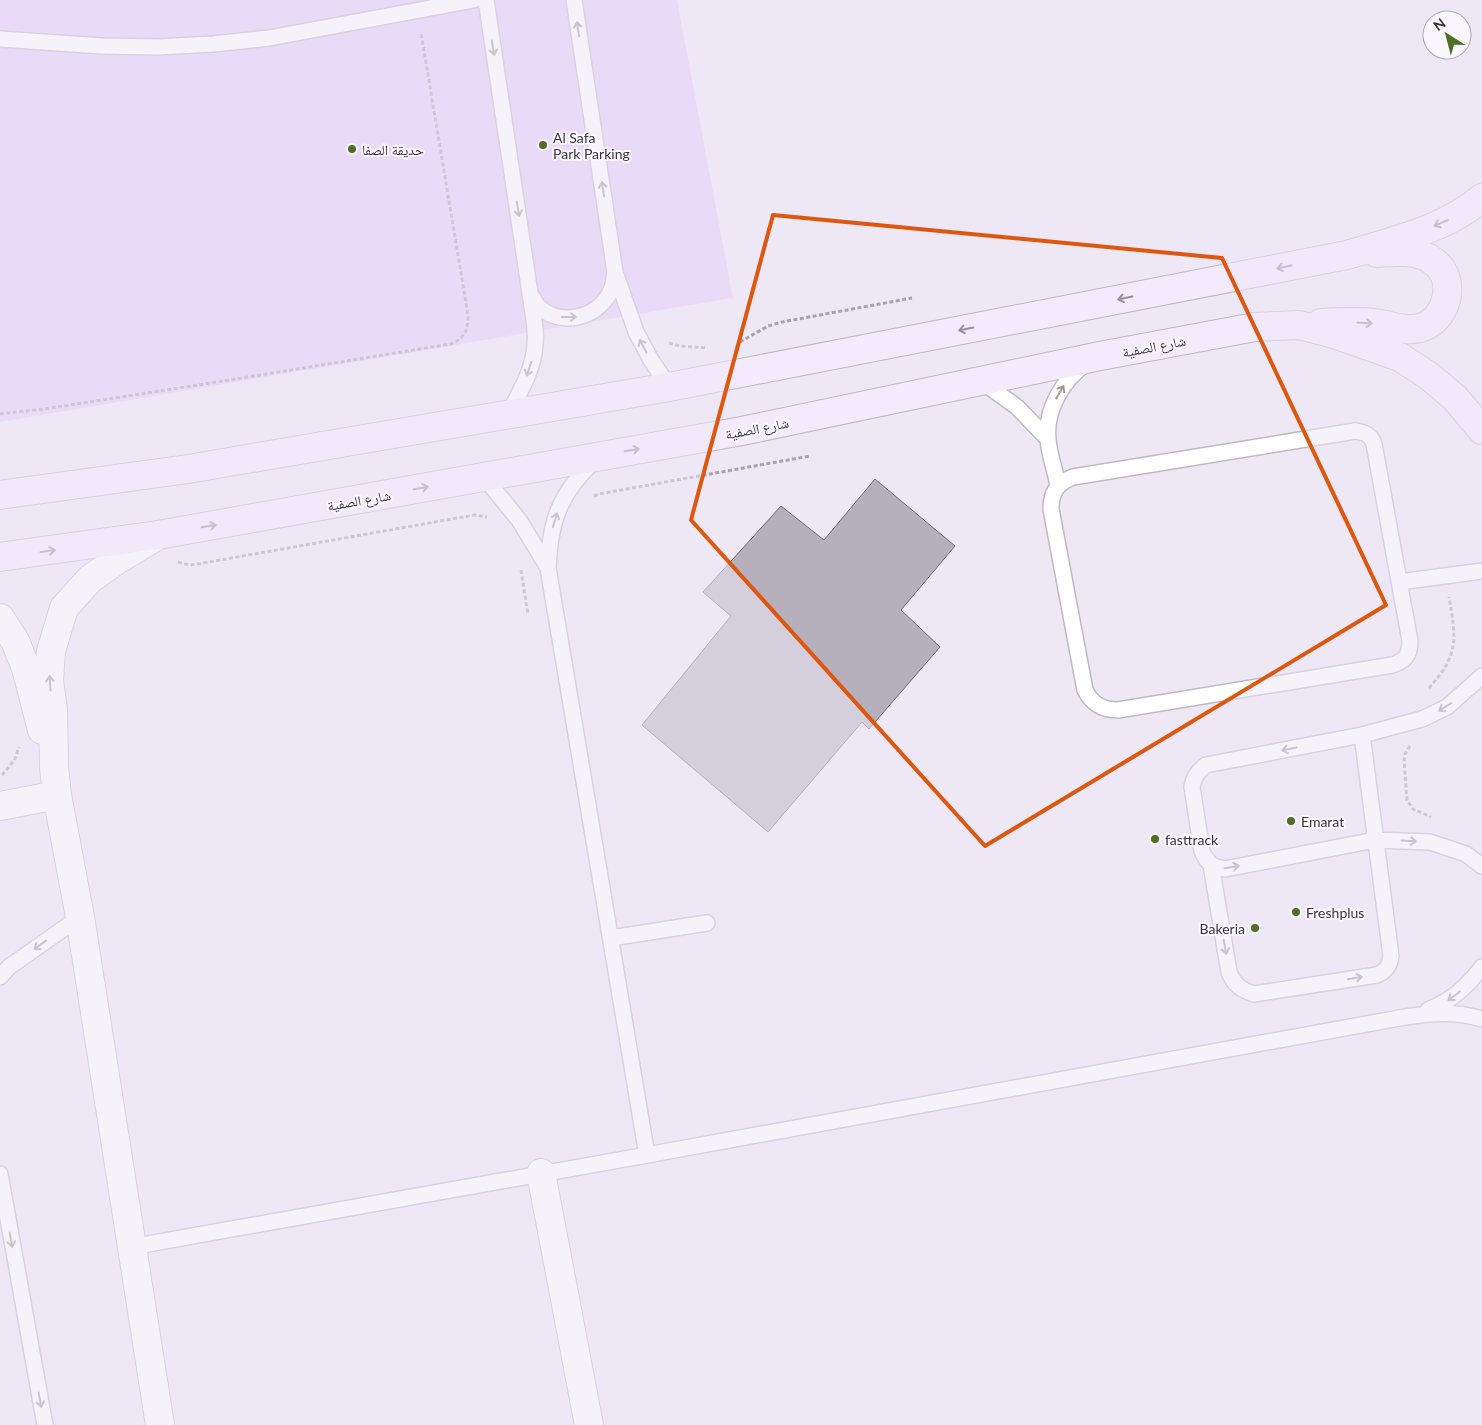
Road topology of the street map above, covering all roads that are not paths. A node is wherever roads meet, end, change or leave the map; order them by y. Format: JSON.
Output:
{"nodes":[{"id":1,"x":474,"y":0,"type":"edge"},
{"id":2,"x":486,"y":0,"type":"edge"},
{"id":3,"x":574,"y":0,"type":"edge"},
{"id":4,"x":0,"y":39,"type":"edge"},
{"id":5,"x":1482,"y":198,"type":"edge"},
{"id":6,"x":1347,"y":254,"type":"junction"},
{"id":7,"x":615,"y":272,"type":"junction"},
{"id":8,"x":531,"y":294,"type":"junction"},
{"id":9,"x":1299,"y":325,"type":"junction"},
{"id":10,"x":1100,"y":356,"type":"junction"},
{"id":11,"x":981,"y":381,"type":"junction"},
{"id":12,"x":669,"y":387,"type":"junction"},
{"id":13,"x":508,"y":414,"type":"junction"},
{"id":14,"x":1482,"y":430,"type":"edge"},
{"id":15,"x":1048,"y":439,"type":"junction"},
{"id":16,"x":600,"y":456,"type":"junction"},
{"id":17,"x":484,"y":477,"type":"junction"},
{"id":18,"x":1058,"y":485,"type":"junction"},
{"id":19,"x":0,"y":495,"type":"edge"},
{"id":20,"x":158,"y":535,"type":"junction"},
{"id":21,"x":0,"y":557,"type":"edge"},
{"id":22,"x":548,"y":568,"type":"junction"},
{"id":23,"x":1482,"y":571,"type":"edge"},
{"id":24,"x":1400,"y":582,"type":"junction"},
{"id":25,"x":0,"y":618,"type":"edge"},
{"id":26,"x":1482,"y":676,"type":"edge"},
{"id":27,"x":1362,"y":735,"type":"junction"},
{"id":28,"x":54,"y":766,"type":"junction"},
{"id":29,"x":57,"y":795,"type":"junction"},
{"id":30,"x":0,"y":806,"type":"edge"},
{"id":31,"x":1375,"y":840,"type":"junction"},
{"id":32,"x":1211,"y":865,"type":"junction"},
{"id":33,"x":1482,"y":866,"type":"edge"},
{"id":34,"x":80,"y":917,"type":"junction"},
{"id":35,"x":707,"y":923,"type":"dead end"},
{"id":36,"x":612,"y":938,"type":"junction"},
{"id":37,"x":1482,"y":967,"type":"edge"},
{"id":38,"x":0,"y":977,"type":"edge"},
{"id":39,"x":1418,"y":1015,"type":"junction"},
{"id":40,"x":1482,"y":1019,"type":"edge"},
{"id":41,"x":647,"y":1155,"type":"junction"},
{"id":42,"x":541,"y":1173,"type":"junction"},
{"id":43,"x":0,"y":1174,"type":"edge"},
{"id":44,"x":2,"y":1203,"type":"edge"},
{"id":45,"x":131,"y":1247,"type":"junction"},
{"id":46,"x":45,"y":1425,"type":"edge"},
{"id":47,"x":160,"y":1425,"type":"edge"},
{"id":48,"x":589,"y":1425,"type":"edge"}],
"edges":[{"from":1,"to":4,"type":"lane"},
{"from":2,"to":8,"type":"lane","one_way":true},
{"from":7,"to":3,"type":"lane","one_way":true},
{"from":5,"to":6,"type":"main road","one_way":true},
{"from":9,"to":6,"type":"main road","one_way":true},
{"from":6,"to":12,"type":"main road","one_way":true},
{"from":8,"to":7,"type":"lane","one_way":true},
{"from":12,"to":7,"type":"lane","one_way":true},
{"from":8,"to":13,"type":"lane","one_way":true},
{"from":9,"to":10,"type":"main road","name":"شارع الصفية"},
{"from":9,"to":14,"type":"main road","name":"شارع الصفية"},
{"from":10,"to":11,"type":"main road","name":"شارع الصفية"},
{"from":15,"to":10,"type":"lane","one_way":true},
{"from":11,"to":15,"type":"lane"},
{"from":16,"to":11,"type":"main road","name":"شارع الصفية","one_way":true},
{"from":12,"to":13,"type":"main road"},
{"from":13,"to":19,"type":"main road"},
{"from":15,"to":18,"type":"lane"},
{"from":16,"to":17,"type":"main road","name":"شارع الصفية"},
{"from":22,"to":16,"type":"lane","one_way":true},
{"from":20,"to":17,"type":"main road","name":"شارع الصفية","one_way":true},
{"from":17,"to":22,"type":"lane"},
{"from":18,"to":24,"type":"lane"},
{"from":18,"to":24,"type":"lane"},
{"from":21,"to":20,"type":"main road","name":"شارع الصفية","one_way":true},
{"from":28,"to":20,"type":"street","one_way":true},
{"from":22,"to":36,"type":"lane"},
{"from":23,"to":24,"type":"lane"},
{"from":25,"to":28,"type":"street"},
{"from":26,"to":27,"type":"lane","one_way":true},
{"from":27,"to":31,"type":"lane"},
{"from":27,"to":32,"type":"lane","one_way":true},
{"from":28,"to":29,"type":"street"},
{"from":29,"to":30,"type":"street"},
{"from":29,"to":34,"type":"street"},
{"from":32,"to":31,"type":"lane","one_way":true},
{"from":32,"to":31,"type":"lane","one_way":true},
{"from":31,"to":33,"type":"lane","one_way":true},
{"from":34,"to":38,"type":"lane","one_way":true},
{"from":34,"to":45,"type":"street"},
{"from":35,"to":36,"type":"lane"},
{"from":36,"to":41,"type":"lane"},
{"from":37,"to":39,"type":"lane","one_way":true},
{"from":39,"to":40,"type":"lane"},
{"from":39,"to":41,"type":"lane"},
{"from":41,"to":42,"type":"lane"},
{"from":42,"to":45,"type":"lane"},
{"from":42,"to":48,"type":"street"},
{"from":43,"to":44,"type":"lane"},
{"from":44,"to":46,"type":"lane","one_way":true},
{"from":45,"to":47,"type":"street"}]}
